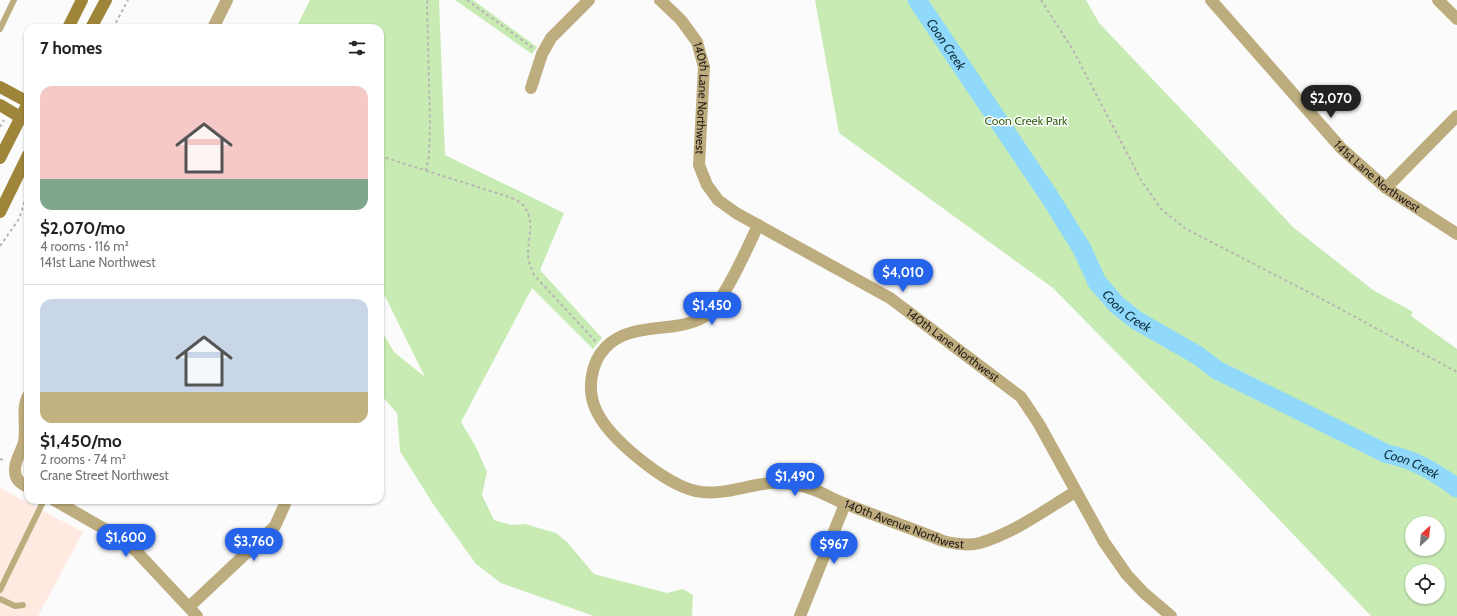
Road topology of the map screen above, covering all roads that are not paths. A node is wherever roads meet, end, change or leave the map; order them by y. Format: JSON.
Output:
{"nodes":[{"id":1,"x":14,"y":0,"type":"edge"},
{"id":2,"x":82,"y":0,"type":"edge"},
{"id":3,"x":106,"y":0,"type":"edge"},
{"id":4,"x":227,"y":0,"type":"edge"},
{"id":5,"x":589,"y":0,"type":"edge"},
{"id":6,"x":660,"y":0,"type":"edge"},
{"id":7,"x":1211,"y":0,"type":"edge"},
{"id":8,"x":1438,"y":0,"type":"edge"},
{"id":9,"x":1457,"y":18,"type":"edge"},
{"id":10,"x":70,"y":24,"type":"edge"},
{"id":11,"x":93,"y":24,"type":"edge"},
{"id":12,"x":215,"y":24,"type":"edge"},
{"id":13,"x":0,"y":29,"type":"edge"},
{"id":14,"x":0,"y":87,"type":"edge"},
{"id":15,"x":531,"y":88,"type":"dead end"},
{"id":16,"x":24,"y":100,"type":"edge"},
{"id":17,"x":0,"y":105,"type":"edge"},
{"id":18,"x":1457,"y":116,"type":"edge"},
{"id":19,"x":24,"y":117,"type":"edge"},
{"id":20,"x":0,"y":158,"type":"edge"},
{"id":21,"x":24,"y":163,"type":"edge"},
{"id":22,"x":1386,"y":188,"type":"junction"},
{"id":23,"x":0,"y":212,"type":"edge"},
{"id":24,"x":758,"y":225,"type":"junction"},
{"id":25,"x":1457,"y":234,"type":"edge"},
{"id":26,"x":24,"y":443,"type":"edge"},
{"id":27,"x":24,"y":485,"type":"edge"},
{"id":28,"x":1075,"y":492,"type":"junction"},
{"id":29,"x":42,"y":504,"type":"edge"},
{"id":30,"x":61,"y":504,"type":"edge"},
{"id":31,"x":285,"y":504,"type":"edge"},
{"id":32,"x":845,"y":504,"type":"junction"},
{"id":33,"x":0,"y":590,"type":"edge"},
{"id":34,"x":0,"y":599,"type":"edge"},
{"id":35,"x":23,"y":605,"type":"dead end"},
{"id":36,"x":193,"y":612,"type":"edge"},
{"id":37,"x":800,"y":616,"type":"edge"},
{"id":38,"x":1171,"y":616,"type":"edge"}],
"edges":[{"from":1,"to":13,"type":"lane"},
{"from":2,"to":10,"type":"main road"},
{"from":3,"to":11,"type":"main road"},
{"from":4,"to":12,"type":"street"},
{"from":5,"to":15,"type":"street"},
{"from":6,"to":24,"type":"street","name":"140th Lane Northwest"},
{"from":7,"to":22,"type":"street","name":"141st Lane Northwest"},
{"from":8,"to":9,"type":"street"},
{"from":14,"to":16,"type":"main road"},
{"from":17,"to":19,"type":"main road"},
{"from":18,"to":22,"type":"street"},
{"from":19,"to":20,"type":"main road"},
{"from":21,"to":23,"type":"main road"},
{"from":22,"to":25,"type":"street","name":"141st Lane Northwest"},
{"from":24,"to":28,"type":"street","name":"140th Lane Northwest"},
{"from":24,"to":32,"type":"street","name":"140th Avenue Northwest"},
{"from":26,"to":27,"type":"street"},
{"from":28,"to":32,"type":"street","name":"140th Avenue Northwest"},
{"from":28,"to":38,"type":"street","name":"140th Lane Northwest"},
{"from":29,"to":33,"type":"lane"},
{"from":30,"to":36,"type":"street"},
{"from":31,"to":36,"type":"street"},
{"from":32,"to":37,"type":"street"},
{"from":34,"to":35,"type":"lane"}]}
